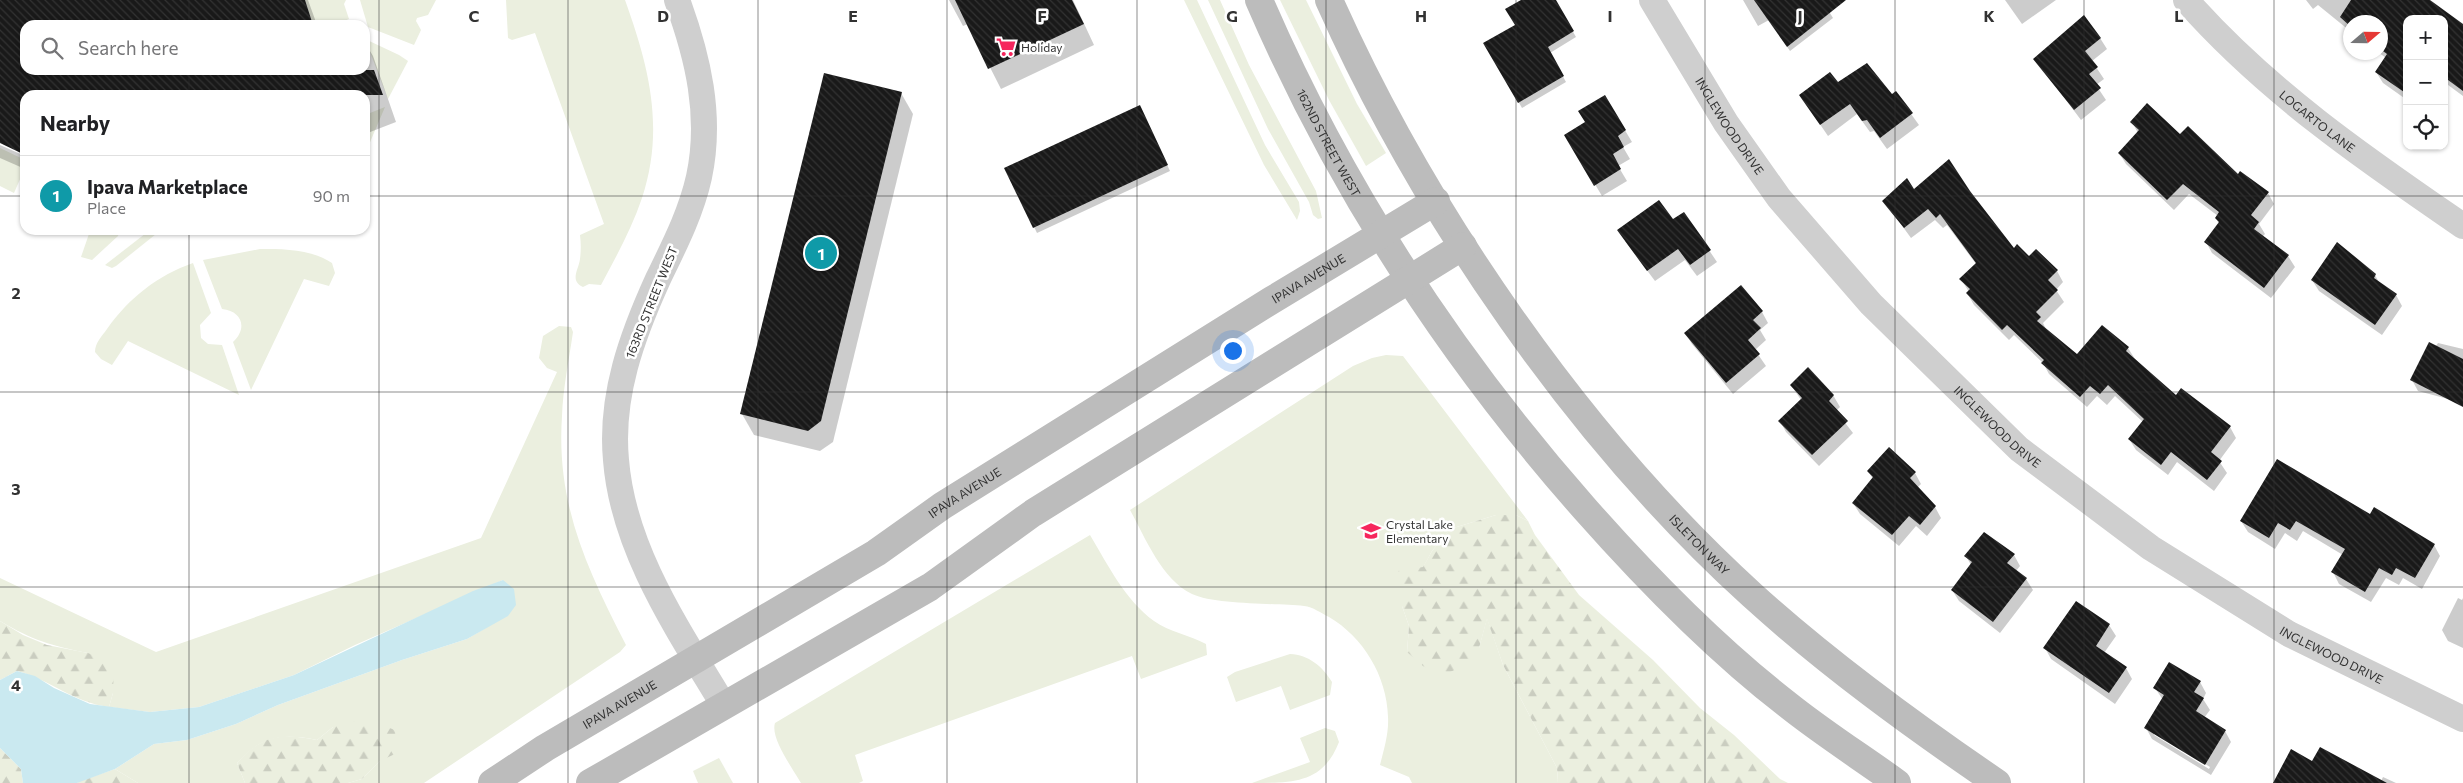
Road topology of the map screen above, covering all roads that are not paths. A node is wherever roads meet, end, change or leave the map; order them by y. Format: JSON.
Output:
{"nodes":[{"id":1,"x":677,"y":0,"type":"edge"},
{"id":2,"x":1259,"y":0,"type":"edge"},
{"id":3,"x":1329,"y":0,"type":"edge"},
{"id":4,"x":1652,"y":0,"type":"edge"},
{"id":5,"x":2186,"y":0,"type":"edge"},
{"id":6,"x":1436,"y":201,"type":"junction"},
{"id":7,"x":2463,"y":226,"type":"edge"},
{"id":8,"x":1380,"y":236,"type":"junction"},
{"id":9,"x":1463,"y":246,"type":"junction"},
{"id":10,"x":1409,"y":280,"type":"junction"},
{"id":11,"x":696,"y":659,"type":"junction"},
{"id":12,"x":724,"y":706,"type":"junction"},
{"id":13,"x":2463,"y":719,"type":"edge"},
{"id":14,"x":492,"y":783,"type":"edge"},
{"id":15,"x":590,"y":783,"type":"edge"},
{"id":16,"x":1897,"y":783,"type":"edge"},
{"id":17,"x":1997,"y":783,"type":"edge"}],
"edges":[{"from":1,"to":11,"type":"street","name":"163RD STREET WEST"},
{"from":2,"to":8,"type":"street","name":"162ND STREET WEST"},
{"from":3,"to":6,"type":"street"},
{"from":4,"to":13,"type":"street","name":"INGLEWOOD DRIVE"},
{"from":5,"to":7,"type":"street","name":"LOGARTO LANE"},
{"from":6,"to":8,"type":"street","name":"IPAVA AVENUE"},
{"from":6,"to":9,"type":"street"},
{"from":8,"to":10,"type":"street","name":"162ND STREET WEST"},
{"from":8,"to":11,"type":"street","name":"IPAVA AVENUE"},
{"from":9,"to":10,"type":"street"},
{"from":9,"to":17,"type":"street","name":"ISLETON WAY"},
{"from":10,"to":12,"type":"street"},
{"from":10,"to":16,"type":"street"},
{"from":11,"to":12,"type":"street","name":"163RD STREET WEST"},
{"from":11,"to":14,"type":"street","name":"IPAVA AVENUE"},
{"from":12,"to":15,"type":"street"}]}
